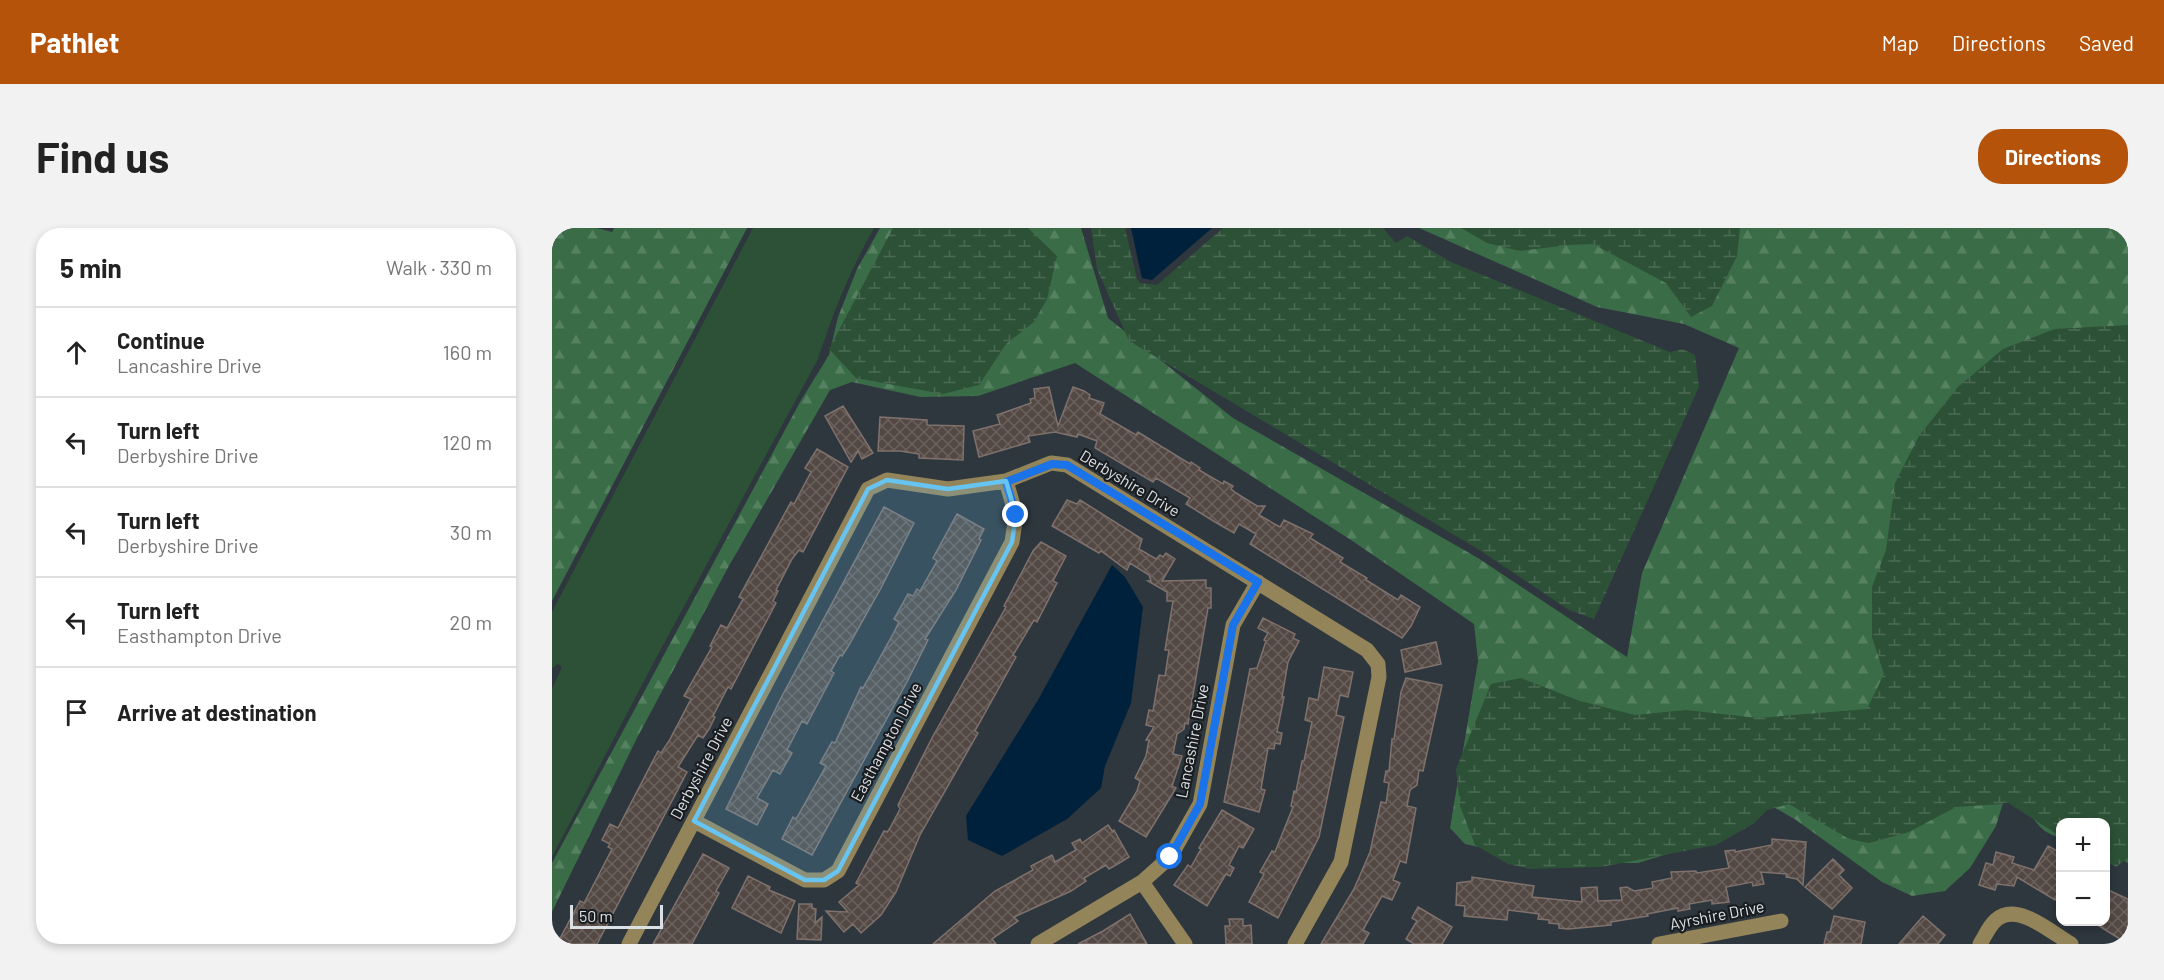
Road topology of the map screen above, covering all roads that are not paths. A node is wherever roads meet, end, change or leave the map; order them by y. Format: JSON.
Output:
{"nodes":[{"id":1,"x":1006,"y":482,"type":"junction"},
{"id":2,"x":1258,"y":582,"type":"junction"},
{"id":3,"x":694,"y":821,"type":"junction"},
{"id":4,"x":1142,"y":882,"type":"junction"},
{"id":5,"x":1781,"y":921,"type":"dead end"},
{"id":6,"x":629,"y":944,"type":"edge"},
{"id":7,"x":1038,"y":944,"type":"edge"},
{"id":8,"x":1185,"y":944,"type":"edge"},
{"id":9,"x":1295,"y":944,"type":"edge"},
{"id":10,"x":1659,"y":944,"type":"edge"},
{"id":11,"x":1980,"y":944,"type":"edge"},
{"id":12,"x":2071,"y":944,"type":"edge"}],
"edges":[{"from":1,"to":2,"type":"street","name":"Derbyshire Drive"},
{"from":1,"to":3,"type":"street","name":"Derbyshire Drive"},
{"from":1,"to":3,"type":"street","name":"Easthampton Drive"},
{"from":2,"to":4,"type":"street","name":"Lancashire Drive"},
{"from":2,"to":9,"type":"street","name":"Derbyshire Drive"},
{"from":3,"to":6,"type":"street","name":"Derbyshire Drive"},
{"from":4,"to":7,"type":"street","name":"Lancashire Drive"},
{"from":4,"to":8,"type":"street"},
{"from":5,"to":10,"type":"street","name":"Ayrshire Drive"},
{"from":11,"to":12,"type":"street"}]}
